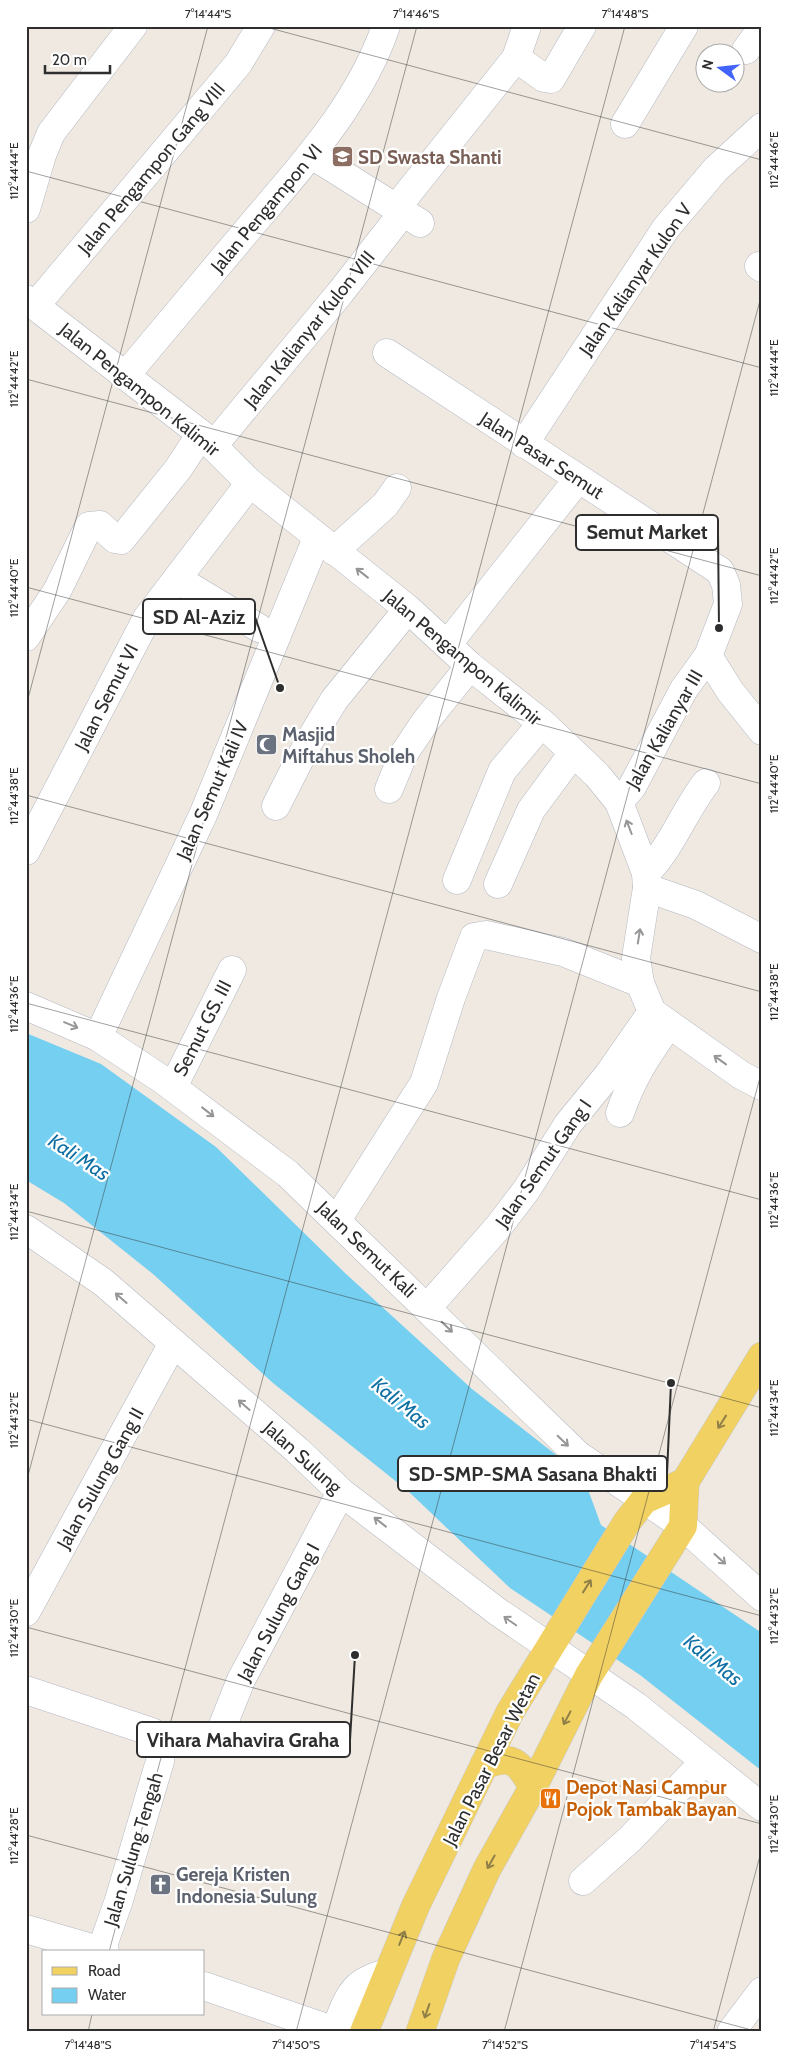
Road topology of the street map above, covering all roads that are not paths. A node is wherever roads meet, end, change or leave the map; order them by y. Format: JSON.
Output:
{"nodes":[{"id":1,"x":133,"y":26,"type":"edge"},
{"id":2,"x":261,"y":26,"type":"edge"},
{"id":3,"x":386,"y":26,"type":"edge"},
{"id":4,"x":527,"y":26,"type":"edge"},
{"id":5,"x":582,"y":26,"type":"edge"},
{"id":6,"x":684,"y":26,"type":"edge"},
{"id":7,"x":762,"y":28,"type":"edge"},
{"id":8,"x":746,"y":50,"type":"dead end"},
{"id":9,"x":516,"y":58,"type":"junction"},
{"id":10,"x":625,"y":124,"type":"dead end"},
{"id":11,"x":762,"y":127,"type":"edge"},
{"id":12,"x":312,"y":155,"type":"junction"},
{"id":13,"x":26,"y":209,"type":"edge"},
{"id":14,"x":407,"y":214,"type":"junction"},
{"id":15,"x":30,"y":303,"type":"edge"},
{"id":16,"x":388,"y":353,"type":"dead end"},
{"id":17,"x":125,"y":376,"type":"junction"},
{"id":18,"x":207,"y":440,"type":"junction"},
{"id":19,"x":524,"y":444,"type":"junction"},
{"id":20,"x":578,"y":479,"type":"junction"},
{"id":21,"x":250,"y":483,"type":"junction"},
{"id":22,"x":397,"y":488,"type":"dead end"},
{"id":23,"x":326,"y":544,"type":"junction"},
{"id":24,"x":176,"y":579,"type":"junction"},
{"id":25,"x":408,"y":609,"type":"junction"},
{"id":26,"x":259,"y":628,"type":"dead end"},
{"id":27,"x":26,"y":636,"type":"edge"},
{"id":28,"x":447,"y":645,"type":"junction"},
{"id":29,"x":708,"y":656,"type":"junction"},
{"id":30,"x":470,"y":666,"type":"junction"},
{"id":31,"x":542,"y":723,"type":"junction"},
{"id":32,"x":762,"y":731,"type":"edge"},
{"id":33,"x":573,"y":753,"type":"junction"},
{"id":34,"x":706,"y":782,"type":"dead end"},
{"id":35,"x":389,"y":789,"type":"dead end"},
{"id":36,"x":619,"y":802,"type":"junction"},
{"id":37,"x":276,"y":806,"type":"dead end"},
{"id":38,"x":26,"y":851,"type":"edge"},
{"id":39,"x":456,"y":880,"type":"dead end"},
{"id":40,"x":646,"y":880,"type":"junction"},
{"id":41,"x":498,"y":884,"type":"dead end"},
{"id":42,"x":762,"y":939,"type":"edge"},
{"id":43,"x":232,"y":970,"type":"dead end"},
{"id":44,"x":640,"y":982,"type":"junction"},
{"id":45,"x":26,"y":1006,"type":"edge"},
{"id":46,"x":660,"y":1019,"type":"junction"},
{"id":47,"x":98,"y":1037,"type":"junction"},
{"id":48,"x":762,"y":1086,"type":"edge"},
{"id":49,"x":172,"y":1087,"type":"junction"},
{"id":50,"x":620,"y":1113,"type":"dead end"},
{"id":51,"x":337,"y":1220,"type":"junction"},
{"id":52,"x":28,"y":1235,"type":"edge"},
{"id":53,"x":427,"y":1308,"type":"junction"},
{"id":54,"x":173,"y":1343,"type":"junction"},
{"id":55,"x":762,"y":1356,"type":"edge"},
{"id":56,"x":685,"y":1482,"type":"junction"},
{"id":57,"x":341,"y":1492,"type":"junction"},
{"id":58,"x":644,"y":1500,"type":"junction"},
{"id":59,"x":683,"y":1526,"type":"junction"},
{"id":60,"x":762,"y":1597,"type":"edge"},
{"id":61,"x":26,"y":1612,"type":"edge"},
{"id":62,"x":555,"y":1638,"type":"junction"},
{"id":63,"x":595,"y":1664,"type":"junction"},
{"id":64,"x":26,"y":1690,"type":"edge"},
{"id":65,"x":219,"y":1735,"type":"dead end"},
{"id":66,"x":704,"y":1762,"type":"junction"},
{"id":67,"x":484,"y":1765,"type":"junction"},
{"id":68,"x":533,"y":1786,"type":"junction"},
{"id":69,"x":762,"y":1807,"type":"edge"},
{"id":70,"x":583,"y":1881,"type":"dead end"},
{"id":71,"x":26,"y":1930,"type":"edge"},
{"id":72,"x":99,"y":1950,"type":"edge"},
{"id":73,"x":103,"y":1950,"type":"edge"},
{"id":74,"x":388,"y":1973,"type":"junction"},
{"id":75,"x":205,"y":1986,"type":"edge"},
{"id":76,"x":762,"y":1991,"type":"edge"},
{"id":77,"x":334,"y":2031,"type":"edge"},
{"id":78,"x":364,"y":2032,"type":"edge"},
{"id":79,"x":420,"y":2032,"type":"edge"},
{"id":80,"x":731,"y":2032,"type":"edge"}],
"edges":[{"from":1,"to":13,"type":"street"},
{"from":2,"to":15,"type":"street","name":"Jalan Pengampon Gang VIII"},
{"from":3,"to":12,"type":"street","name":"Jalan Pengampon VI"},
{"from":4,"to":9,"type":"street","name":"Jalan Kalianyar Kulon VIII"},
{"from":5,"to":9,"type":"street"},
{"from":6,"to":10,"type":"street"},
{"from":7,"to":8,"type":"street"},
{"from":9,"to":14,"type":"street","name":"Jalan Kalianyar Kulon VIII"},
{"from":11,"to":19,"type":"street","name":"Jalan Kalianyar Kulon V"},
{"from":12,"to":14,"type":"street"},
{"from":12,"to":17,"type":"street","name":"Jalan Pengampon VI"},
{"from":14,"to":18,"type":"street","name":"Jalan Kalianyar Kulon VIII"},
{"from":15,"to":17,"type":"street","name":"Jalan Pengampon Kalimir"},
{"from":16,"to":19,"type":"street","name":"Jalan Pasar Semut"},
{"from":17,"to":18,"type":"street","name":"Jalan Pengampon Kalimir"},
{"from":18,"to":21,"type":"street","name":"Jalan Pengampon Kalimir"},
{"from":18,"to":27,"type":"street","name":"Jalan Kalianyar Kulon VIII"},
{"from":19,"to":20,"type":"street","name":"Jalan Pasar Semut"},
{"from":20,"to":28,"type":"street"},
{"from":20,"to":29,"type":"street","name":"Jalan Pasar Semut"},
{"from":21,"to":23,"type":"street","name":"Jalan Pengampon Kalimir"},
{"from":21,"to":24,"type":"street","name":"Jalan Semut VI"},
{"from":22,"to":23,"type":"street"},
{"from":25,"to":23,"type":"street","name":"Jalan Pengampon Kalimir","one_way":true},
{"from":23,"to":47,"type":"street","name":"Jalan Semut Kali IV"},
{"from":24,"to":26,"type":"street"},
{"from":24,"to":38,"type":"street","name":"Jalan Semut VI"},
{"from":25,"to":28,"type":"street","name":"Jalan Pengampon Kalimir"},
{"from":25,"to":37,"type":"street"},
{"from":28,"to":30,"type":"street","name":"Jalan Pengampon Kalimir"},
{"from":29,"to":32,"type":"street"},
{"from":29,"to":36,"type":"street","name":"Jalan Kalianyar III"},
{"from":30,"to":31,"type":"street","name":"Jalan Pengampon Kalimir"},
{"from":30,"to":35,"type":"street"},
{"from":31,"to":33,"type":"street","name":"Jalan Pengampon Kalimir"},
{"from":31,"to":39,"type":"street"},
{"from":33,"to":36,"type":"street","name":"Jalan Pengampon Kalimir"},
{"from":33,"to":41,"type":"street"},
{"from":34,"to":40,"type":"street"},
{"from":40,"to":36,"type":"street","name":"Jalan Pengampon Kalimir","one_way":true},
{"from":40,"to":42,"type":"street"},
{"from":44,"to":40,"type":"street","name":"Jalan Pengampon Kalimir","one_way":true},
{"from":43,"to":49,"type":"street","name":"Semut GS. III"},
{"from":44,"to":46,"type":"street","name":"Jalan Pengampon Kalimir"},
{"from":44,"to":51,"type":"street"},
{"from":45,"to":47,"type":"street","name":"Jalan Semut Kali","one_way":true},
{"from":48,"to":46,"type":"street","one_way":true},
{"from":46,"to":50,"type":"street"},
{"from":46,"to":53,"type":"street","name":"Jalan Semut Gang I"},
{"from":47,"to":49,"type":"street","name":"Jalan Semut Kali"},
{"from":49,"to":51,"type":"street","name":"Jalan Semut Kali","one_way":true},
{"from":51,"to":53,"type":"street","name":"Jalan Semut Kali"},
{"from":54,"to":52,"type":"street","name":"Jalan Sulung","one_way":true},
{"from":53,"to":58,"type":"street","name":"Jalan Semut Kali","one_way":true},
{"from":57,"to":54,"type":"street","name":"Jalan Sulung","one_way":true},
{"from":54,"to":61,"type":"street","name":"Jalan Sulung Gang II"},
{"from":55,"to":56,"type":"main road","one_way":true},
{"from":56,"to":58,"type":"main road"},
{"from":56,"to":59,"type":"main road"},
{"from":62,"to":57,"type":"street","name":"Jalan Sulung","one_way":true},
{"from":57,"to":65,"type":"street","name":"Jalan Sulung Gang I"},
{"from":58,"to":59,"type":"street","name":"Jalan Semut Kali"},
{"from":62,"to":58,"type":"main road","name":"Jalan Pasar Besar Wetan","one_way":true},
{"from":59,"to":60,"type":"street","name":"Jalan Semut Kali","one_way":true},
{"from":59,"to":63,"type":"main road"},
{"from":62,"to":63,"type":"street","name":"Jalan Sulung"},
{"from":62,"to":67,"type":"main road","name":"Jalan Pasar Besar Wetan"},
{"from":63,"to":66,"type":"street","name":"Jalan Sulung"},
{"from":63,"to":68,"type":"main road","one_way":true},
{"from":64,"to":73,"type":"street","name":"Jalan Sulung Tengah"},
{"from":66,"to":69,"type":"street","name":"Jalan Sulung"},
{"from":66,"to":70,"type":"street"},
{"from":67,"to":68,"type":"main road"},
{"from":74,"to":67,"type":"main road","name":"Jalan Pasar Besar Wetan","one_way":true},
{"from":68,"to":79,"type":"main road","one_way":true},
{"from":71,"to":72,"type":"street"},
{"from":74,"to":77,"type":"street"},
{"from":74,"to":78,"type":"main road","name":"Jalan Pasar Besar Wetan"},
{"from":75,"to":77,"type":"street"},
{"from":76,"to":80,"type":"street"}]}
